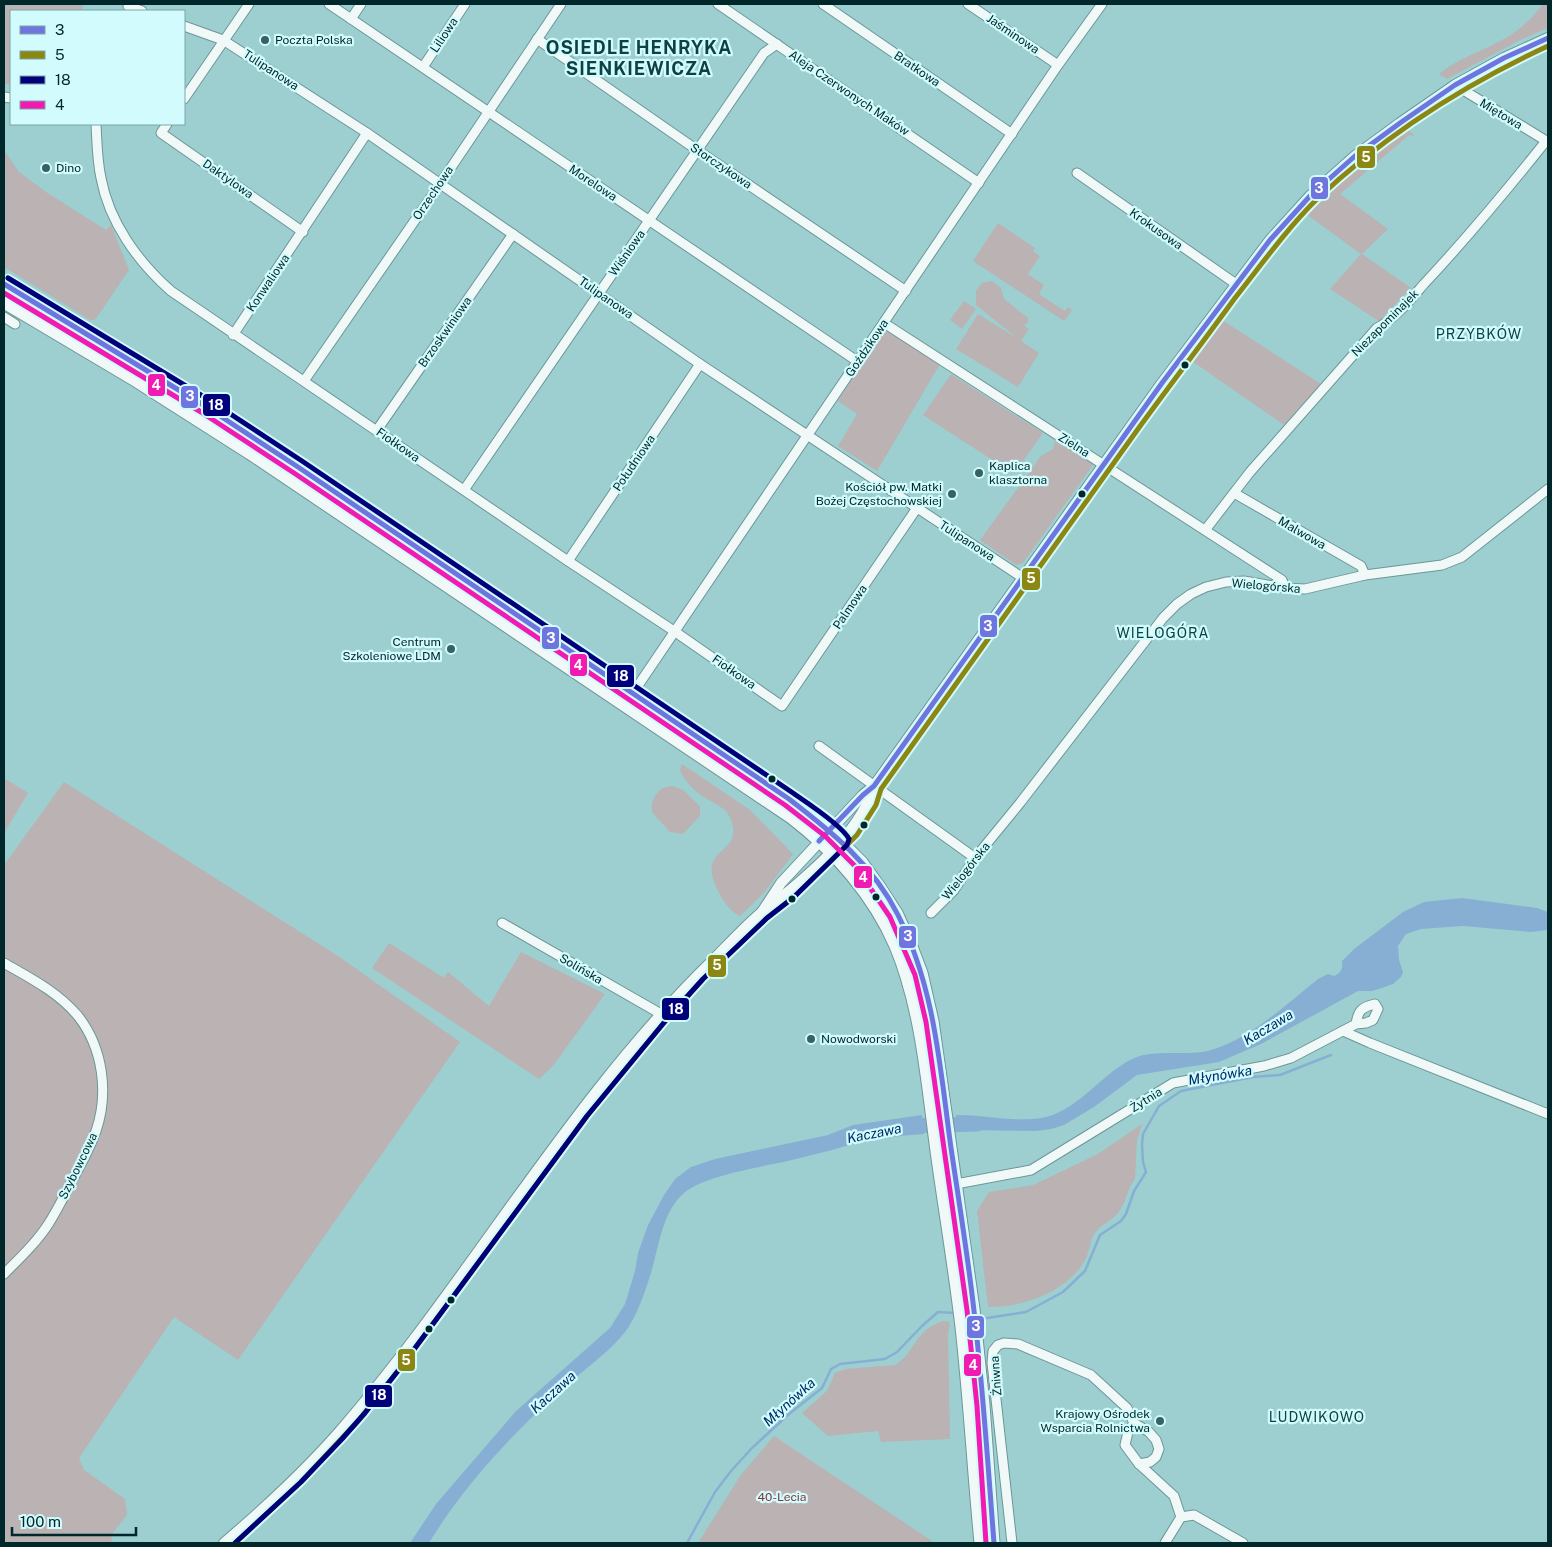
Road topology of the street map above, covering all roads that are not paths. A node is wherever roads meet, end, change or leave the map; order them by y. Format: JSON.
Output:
{"nodes":[{"id":1,"x":249,"y":4,"type":"edge"},
{"id":2,"x":329,"y":4,"type":"edge"},
{"id":3,"x":361,"y":4,"type":"edge"},
{"id":4,"x":465,"y":4,"type":"edge"},
{"id":5,"x":561,"y":4,"type":"edge"},
{"id":6,"x":718,"y":4,"type":"edge"},
{"id":7,"x":823,"y":4,"type":"edge"},
{"id":8,"x":968,"y":4,"type":"edge"},
{"id":9,"x":1102,"y":4,"type":"edge"},
{"id":10,"x":351,"y":19,"type":"junction"},
{"id":11,"x":185,"y":26,"type":"edge"},
{"id":12,"x":1548,"y":38,"type":"edge"},
{"id":13,"x":537,"y":39,"type":"junction"},
{"id":14,"x":223,"y":40,"type":"junction"},
{"id":15,"x":777,"y":44,"type":"junction"},
{"id":16,"x":1058,"y":65,"type":"junction"},
{"id":17,"x":423,"y":67,"type":"junction"},
{"id":18,"x":1454,"y":85,"type":"junction"},
{"id":19,"x":185,"y":97,"type":"edge"},
{"id":20,"x":488,"y":112,"type":"junction"},
{"id":21,"x":96,"y":125,"type":"edge"},
{"id":22,"x":166,"y":125,"type":"edge"},
{"id":23,"x":367,"y":133,"type":"junction"},
{"id":24,"x":1012,"y":134,"type":"junction"},
{"id":25,"x":1547,"y":142,"type":"edge"},
{"id":26,"x":697,"y":150,"type":"junction"},
{"id":27,"x":1076,"y":173,"type":"dead end"},
{"id":28,"x":979,"y":183,"type":"junction"},
{"id":29,"x":440,"y":184,"type":"junction"},
{"id":30,"x":649,"y":221,"type":"junction"},
{"id":31,"x":303,"y":232,"type":"junction"},
{"id":32,"x":512,"y":234,"type":"junction"},
{"id":33,"x":4,"y":284,"type":"edge"},
{"id":34,"x":1236,"y":284,"type":"junction"},
{"id":35,"x":906,"y":291,"type":"junction"},
{"id":36,"x":599,"y":293,"type":"junction"},
{"id":37,"x":4,"y":303,"type":"edge"},
{"id":38,"x":4,"y":317,"type":"edge"},
{"id":39,"x":884,"y":322,"type":"junction"},
{"id":40,"x":15,"y":324,"type":"dead end"},
{"id":41,"x":233,"y":335,"type":"junction"},
{"id":42,"x":857,"y":361,"type":"junction"},
{"id":43,"x":700,"y":364,"type":"junction"},
{"id":44,"x":304,"y":381,"type":"junction"},
{"id":45,"x":377,"y":430,"type":"junction"},
{"id":46,"x":808,"y":436,"type":"junction"},
{"id":47,"x":1104,"y":464,"type":"junction"},
{"id":48,"x":1548,"y":489,"type":"edge"},
{"id":49,"x":464,"y":490,"type":"junction"},
{"id":50,"x":1234,"y":493,"type":"junction"},
{"id":51,"x":917,"y":508,"type":"junction"},
{"id":52,"x":1206,"y":529,"type":"junction"},
{"id":53,"x":568,"y":561,"type":"junction"},
{"id":54,"x":1365,"y":575,"type":"junction"},
{"id":55,"x":1023,"y":578,"type":"junction"},
{"id":56,"x":1285,"y":588,"type":"junction"},
{"id":57,"x":674,"y":631,"type":"junction"},
{"id":58,"x":633,"y":693,"type":"junction"},
{"id":59,"x":782,"y":706,"type":"joint"},
{"id":60,"x":819,"y":746,"type":"dead end"},
{"id":61,"x":874,"y":786,"type":"junction"},
{"id":62,"x":830,"y":830,"type":"junction"},
{"id":63,"x":842,"y":840,"type":"junction"},
{"id":64,"x":819,"y":841,"type":"junction"},
{"id":65,"x":830,"y":852,"type":"junction"},
{"id":66,"x":975,"y":858,"type":"junction"},
{"id":67,"x":762,"y":912,"type":"junction"},
{"id":68,"x":931,"y":914,"type":"dead end"},
{"id":69,"x":502,"y":923,"type":"dead end"},
{"id":70,"x":4,"y":963,"type":"edge"},
{"id":71,"x":661,"y":1014,"type":"junction"},
{"id":72,"x":1356,"y":1024,"type":"dead end"},
{"id":73,"x":1344,"y":1031,"type":"junction"},
{"id":74,"x":1548,"y":1114,"type":"edge"},
{"id":75,"x":956,"y":1184,"type":"junction"},
{"id":76,"x":4,"y":1274,"type":"edge"},
{"id":77,"x":1134,"y":1423,"type":"junction"},
{"id":78,"x":1139,"y":1464,"type":"junction"},
{"id":79,"x":1181,"y":1516,"type":"junction"},
{"id":80,"x":224,"y":1543,"type":"edge"},
{"id":81,"x":980,"y":1543,"type":"edge"},
{"id":82,"x":994,"y":1543,"type":"edge"},
{"id":83,"x":1012,"y":1543,"type":"edge"},
{"id":84,"x":1165,"y":1543,"type":"edge"},
{"id":85,"x":1243,"y":1543,"type":"edge"}],
"edges":[{"from":1,"to":14,"type":"street"},
{"from":2,"to":10,"type":"street","name":"Morelowa"},
{"from":3,"to":10,"type":"street"},
{"from":4,"to":17,"type":"street","name":"Liliowa"},
{"from":5,"to":13,"type":"street","name":"Orzechowa"},
{"from":6,"to":15,"type":"street","name":"Aleja Czerwonych Maków"},
{"from":7,"to":24,"type":"street","name":"Bratkowa"},
{"from":8,"to":16,"type":"street","name":"Jaśminowa"},
{"from":9,"to":16,"type":"street","name":"Goździkowa"},
{"from":10,"to":17,"type":"street","name":"Morelowa"},
{"from":11,"to":14,"type":"street","name":"Tulipanowa"},
{"from":12,"to":18,"type":"street"},
{"from":13,"to":20,"type":"street","name":"Orzechowa"},
{"from":13,"to":26,"type":"street","name":"Storczykowa"},
{"from":14,"to":19,"type":"street"},
{"from":14,"to":23,"type":"street","name":"Tulipanowa"},
{"from":15,"to":26,"type":"street","name":"Wiśniowa"},
{"from":15,"to":28,"type":"street","name":"Aleja Czerwonych Maków"},
{"from":16,"to":24,"type":"street","name":"Goździkowa"},
{"from":17,"to":20,"type":"street","name":"Morelowa"},
{"from":18,"to":25,"type":"street","name":"Miętowa"},
{"from":18,"to":34,"type":"street"},
{"from":20,"to":29,"type":"street","name":"Orzechowa"},
{"from":20,"to":30,"type":"street","name":"Morelowa"},
{"from":21,"to":41,"type":"street","name":"Fiołkowa"},
{"from":22,"to":31,"type":"street","name":"Daktylowa"},
{"from":23,"to":29,"type":"street","name":"Tulipanowa"},
{"from":23,"to":31,"type":"street","name":"Konwaliowa"},
{"from":24,"to":28,"type":"street","name":"Goździkowa"},
{"from":25,"to":50,"type":"street","name":"Niezapominajek"},
{"from":26,"to":30,"type":"street","name":"Wiśniowa"},
{"from":26,"to":35,"type":"street","name":"Storczykowa"},
{"from":27,"to":34,"type":"street","name":"Krokusowa"},
{"from":28,"to":35,"type":"street","name":"Goździkowa"},
{"from":29,"to":32,"type":"street","name":"Tulipanowa"},
{"from":29,"to":44,"type":"street","name":"Orzechowa"},
{"from":30,"to":36,"type":"street","name":"Wiśniowa"},
{"from":30,"to":42,"type":"street","name":"Morelowa"},
{"from":31,"to":41,"type":"street","name":"Konwaliowa"},
{"from":32,"to":36,"type":"street","name":"Tulipanowa"},
{"from":32,"to":45,"type":"street","name":"Brzoskwiniowa"},
{"from":33,"to":58,"type":"main road"},
{"from":34,"to":47,"type":"street"},
{"from":35,"to":39,"type":"street","name":"Goździkowa"},
{"from":36,"to":43,"type":"street","name":"Tulipanowa"},
{"from":36,"to":49,"type":"street","name":"Wiśniowa"},
{"from":37,"to":64,"type":"main road"},
{"from":38,"to":40,"type":"street"},
{"from":39,"to":42,"type":"street","name":"Goździkowa"},
{"from":39,"to":47,"type":"street","name":"Zielna"},
{"from":41,"to":44,"type":"street","name":"Fiołkowa"},
{"from":42,"to":46,"type":"street","name":"Goździkowa"},
{"from":43,"to":46,"type":"street","name":"Tulipanowa"},
{"from":43,"to":53,"type":"street","name":"Południowa"},
{"from":44,"to":45,"type":"street","name":"Fiołkowa"},
{"from":45,"to":49,"type":"street","name":"Fiołkowa"},
{"from":46,"to":51,"type":"street","name":"Tulipanowa"},
{"from":46,"to":57,"type":"street","name":"Goździkowa"},
{"from":47,"to":52,"type":"street","name":"Zielna"},
{"from":47,"to":55,"type":"street"},
{"from":48,"to":54,"type":"street","name":"Wielogórska"},
{"from":49,"to":53,"type":"street","name":"Fiołkowa"},
{"from":50,"to":52,"type":"street","name":"Niezapominajek"},
{"from":50,"to":54,"type":"street","name":"Malwowa"},
{"from":51,"to":55,"type":"street","name":"Tulipanowa"},
{"from":51,"to":59,"type":"street","name":"Palmowa"},
{"from":52,"to":56,"type":"street","name":"Zielna"},
{"from":53,"to":57,"type":"street","name":"Fiołkowa"},
{"from":54,"to":56,"type":"street","name":"Wielogórska"},
{"from":55,"to":61,"type":"street"},
{"from":56,"to":66,"type":"street","name":"Wielogórska"},
{"from":57,"to":58,"type":"street","name":"Goździkowa"},
{"from":57,"to":59,"type":"street","name":"Fiołkowa"},
{"from":58,"to":62,"type":"main road"},
{"from":60,"to":61,"type":"street"},
{"from":61,"to":62,"type":"street"},
{"from":61,"to":63,"type":"street"},
{"from":61,"to":66,"type":"street"},
{"from":62,"to":63,"type":"main road"},
{"from":62,"to":64,"type":"street"},
{"from":63,"to":65,"type":"street"},
{"from":63,"to":75,"type":"main road"},
{"from":64,"to":65,"type":"main road"},
{"from":64,"to":67,"type":"street"},
{"from":65,"to":67,"type":"street"},
{"from":65,"to":81,"type":"main road"},
{"from":66,"to":68,"type":"street","name":"Wielogórska"},
{"from":67,"to":71,"type":"street"},
{"from":69,"to":71,"type":"street","name":"Solińska"},
{"from":70,"to":76,"type":"street","name":"Szybowcowa"},
{"from":71,"to":80,"type":"street"},
{"from":72,"to":73,"type":"street","name":"Żytnia"},
{"from":73,"to":74,"type":"street"},
{"from":73,"to":75,"type":"street","name":"Żytnia"},
{"from":75,"to":82,"type":"main road"},
{"from":77,"to":78,"type":"street"},
{"from":77,"to":78,"type":"street","name":"Żniwna"},
{"from":77,"to":83,"type":"street","name":"Żniwna"},
{"from":78,"to":79,"type":"street"},
{"from":79,"to":84,"type":"street"},
{"from":79,"to":85,"type":"street"}]}
